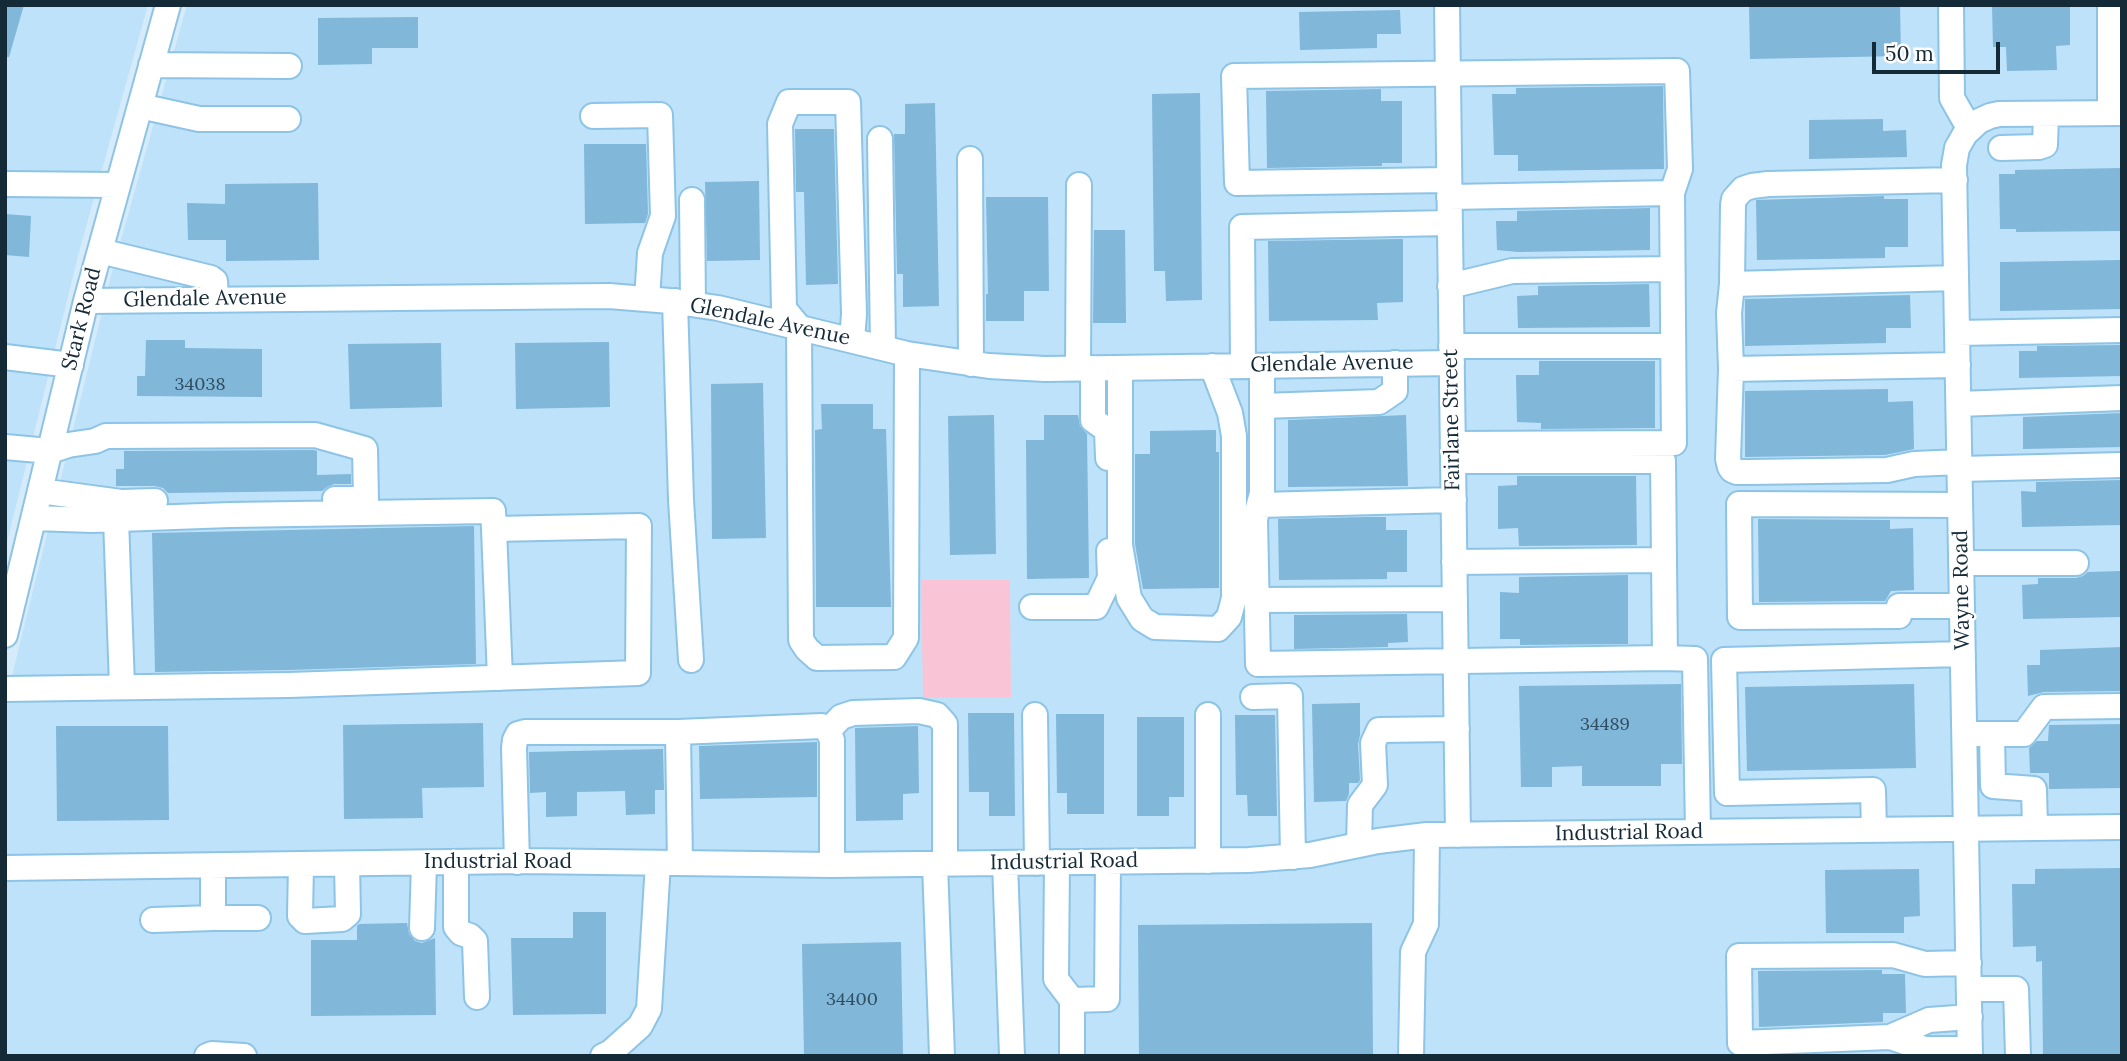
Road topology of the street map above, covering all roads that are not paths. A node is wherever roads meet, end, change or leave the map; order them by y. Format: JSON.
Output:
{"nodes":[{"id":1,"x":168,"y":5,"type":"edge"},
{"id":2,"x":1447,"y":5,"type":"edge"},
{"id":3,"x":1951,"y":5,"type":"edge"},
{"id":4,"x":2110,"y":5,"type":"edge"},
{"id":5,"x":151,"y":65,"type":"junction"},
{"id":6,"x":289,"y":66,"type":"dead end"},
{"id":7,"x":1448,"y":73,"type":"junction"},
{"id":8,"x":140,"y":106,"type":"junction"},
{"id":9,"x":2116,"y":113,"type":"edge"},
{"id":10,"x":2046,"y":114,"type":"junction"},
{"id":11,"x":593,"y":116,"type":"dead end"},
{"id":12,"x":288,"y":119,"type":"dead end"},
{"id":13,"x":1969,"y":128,"type":"junction"},
{"id":14,"x":880,"y":139,"type":"dead end"},
{"id":15,"x":2001,"y":148,"type":"dead end"},
{"id":16,"x":970,"y":159,"type":"dead end"},
{"id":17,"x":1955,"y":180,"type":"junction"},
{"id":18,"x":5,"y":184,"type":"edge"},
{"id":19,"x":118,"y":185,"type":"junction"},
{"id":20,"x":1079,"y":185,"type":"dead end"},
{"id":21,"x":1449,"y":188,"type":"junction"},
{"id":22,"x":1672,"y":193,"type":"junction"},
{"id":23,"x":692,"y":200,"type":"dead end"},
{"id":24,"x":1449,"y":223,"type":"junction"},
{"id":25,"x":100,"y":251,"type":"junction"},
{"id":26,"x":1672,"y":269,"type":"junction"},
{"id":27,"x":1956,"y":278,"type":"junction"},
{"id":28,"x":1732,"y":284,"type":"junction"},
{"id":29,"x":1450,"y":286,"type":"junction"},
{"id":30,"x":216,"y":299,"type":"junction"},
{"id":31,"x":647,"y":299,"type":"junction"},
{"id":32,"x":86,"y":301,"type":"junction"},
{"id":33,"x":684,"y":303,"type":"junction"},
{"id":34,"x":799,"y":327,"type":"junction"},
{"id":35,"x":2122,"y":330,"type":"edge"},
{"id":36,"x":1957,"y":333,"type":"junction"},
{"id":37,"x":852,"y":340,"type":"junction"},
{"id":38,"x":1673,"y":346,"type":"junction"},
{"id":39,"x":883,"y":348,"type":"junction"},
{"id":40,"x":907,"y":354,"type":"junction"},
{"id":41,"x":1451,"y":354,"type":"junction"},
{"id":42,"x":5,"y":357,"type":"edge"},
{"id":43,"x":1395,"y":363,"type":"junction"},
{"id":44,"x":971,"y":364,"type":"junction"},
{"id":45,"x":71,"y":365,"type":"junction"},
{"id":46,"x":1958,"y":365,"type":"junction"},
{"id":47,"x":1212,"y":366,"type":"junction"},
{"id":48,"x":1252,"y":366,"type":"junction"},
{"id":49,"x":1085,"y":368,"type":"junction"},
{"id":50,"x":1120,"y":368,"type":"junction"},
{"id":51,"x":1731,"y":369,"type":"junction"},
{"id":52,"x":2122,"y":398,"type":"edge"},
{"id":53,"x":1959,"y":404,"type":"junction"},
{"id":54,"x":1262,"y":407,"type":"junction"},
{"id":55,"x":5,"y":447,"type":"edge"},
{"id":56,"x":50,"y":451,"type":"junction"},
{"id":57,"x":1453,"y":452,"type":"junction"},
{"id":58,"x":2122,"y":465,"type":"edge"},
{"id":59,"x":1960,"y":470,"type":"junction"},
{"id":60,"x":40,"y":491,"type":"junction"},
{"id":61,"x":1454,"y":500,"type":"junction"},
{"id":62,"x":1259,"y":505,"type":"junction"},
{"id":63,"x":1960,"y":505,"type":"junction"},
{"id":64,"x":34,"y":517,"type":"junction"},
{"id":65,"x":116,"y":519,"type":"junction"},
{"id":66,"x":494,"y":529,"type":"junction"},
{"id":67,"x":1663,"y":560,"type":"junction"},
{"id":68,"x":1454,"y":562,"type":"junction"},
{"id":69,"x":1961,"y":563,"type":"junction"},
{"id":70,"x":2076,"y":563,"type":"dead end"},
{"id":71,"x":1455,"y":599,"type":"junction"},
{"id":72,"x":1257,"y":600,"type":"junction"},
{"id":73,"x":1962,"y":606,"type":"junction"},
{"id":74,"x":1032,"y":607,"type":"dead end"},
{"id":75,"x":5,"y":635,"type":"edge"},
{"id":76,"x":1963,"y":654,"type":"junction"},
{"id":77,"x":1665,"y":658,"type":"junction"},
{"id":78,"x":691,"y":660,"type":"dead end"},
{"id":79,"x":1456,"y":661,"type":"junction"},
{"id":80,"x":499,"y":678,"type":"junction"},
{"id":81,"x":122,"y":686,"type":"junction"},
{"id":82,"x":5,"y":689,"type":"edge"},
{"id":83,"x":1253,"y":697,"type":"dead end"},
{"id":84,"x":2122,"y":706,"type":"edge"},
{"id":85,"x":1035,"y":715,"type":"dead end"},
{"id":86,"x":1208,"y":715,"type":"dead end"},
{"id":87,"x":1457,"y":729,"type":"junction"},
{"id":88,"x":828,"y":731,"type":"junction"},
{"id":89,"x":678,"y":732,"type":"junction"},
{"id":90,"x":1965,"y":734,"type":"junction"},
{"id":91,"x":1992,"y":734,"type":"junction"},
{"id":92,"x":1780,"y":792,"type":"junction"},
{"id":93,"x":2122,"y":827,"type":"edge"},
{"id":94,"x":2035,"y":828,"type":"junction"},
{"id":95,"x":1966,"y":829,"type":"junction"},
{"id":96,"x":1874,"y":830,"type":"junction"},
{"id":97,"x":1782,"y":831,"type":"junction"},
{"id":98,"x":1698,"y":832,"type":"junction"},
{"id":99,"x":1427,"y":835,"type":"junction"},
{"id":100,"x":1458,"y":835,"type":"junction"},
{"id":101,"x":1359,"y":845,"type":"junction"},
{"id":102,"x":1293,"y":857,"type":"junction"},
{"id":103,"x":1208,"y":861,"type":"junction"},
{"id":104,"x":456,"y":862,"type":"junction"},
{"id":105,"x":517,"y":862,"type":"junction"},
{"id":106,"x":1108,"y":862,"type":"junction"},
{"id":107,"x":424,"y":863,"type":"junction"},
{"id":108,"x":669,"y":863,"type":"junction"},
{"id":109,"x":1005,"y":863,"type":"junction"},
{"id":110,"x":1047,"y":863,"type":"junction"},
{"id":111,"x":301,"y":864,"type":"junction"},
{"id":112,"x":347,"y":864,"type":"junction"},
{"id":113,"x":940,"y":864,"type":"junction"},
{"id":114,"x":832,"y":865,"type":"junction"},
{"id":115,"x":212,"y":866,"type":"junction"},
{"id":116,"x":5,"y":868,"type":"edge"},
{"id":117,"x":213,"y":918,"type":"junction"},
{"id":118,"x":258,"y":918,"type":"dead end"},
{"id":119,"x":153,"y":920,"type":"dead end"},
{"id":120,"x":422,"y":928,"type":"dead end"},
{"id":121,"x":1969,"y":963,"type":"junction"},
{"id":122,"x":1969,"y":989,"type":"junction"},
{"id":123,"x":477,"y":997,"type":"dead end"},
{"id":124,"x":1072,"y":999,"type":"junction"},
{"id":125,"x":1970,"y":1017,"type":"junction"},
{"id":126,"x":1890,"y":1037,"type":"junction"},
{"id":127,"x":1741,"y":1049,"type":"edge"},
{"id":128,"x":1970,"y":1052,"type":"edge"},
{"id":129,"x":207,"y":1056,"type":"edge"},
{"id":130,"x":244,"y":1056,"type":"edge"},
{"id":131,"x":603,"y":1056,"type":"edge"},
{"id":132,"x":942,"y":1056,"type":"edge"},
{"id":133,"x":1012,"y":1056,"type":"edge"},
{"id":134,"x":1072,"y":1056,"type":"edge"},
{"id":135,"x":1412,"y":1056,"type":"edge"},
{"id":136,"x":2018,"y":1056,"type":"edge"}],
"edges":[{"from":1,"to":5,"type":"street","name":"Stark Road"},
{"from":2,"to":7,"type":"street","name":"Fairlane Street"},
{"from":3,"to":13,"type":"street"},
{"from":4,"to":9,"type":"street"},
{"from":5,"to":6,"type":"street"},
{"from":5,"to":8,"type":"street","name":"Stark Road"},
{"from":7,"to":21,"type":"street","name":"Fairlane Street"},
{"from":7,"to":21,"type":"street"},
{"from":7,"to":22,"type":"street"},
{"from":8,"to":12,"type":"street"},
{"from":8,"to":19,"type":"street","name":"Stark Road"},
{"from":9,"to":10,"type":"street"},
{"from":10,"to":13,"type":"street"},
{"from":10,"to":15,"type":"street"},
{"from":11,"to":31,"type":"street"},
{"from":13,"to":17,"type":"street","name":"Wayne Road"},
{"from":14,"to":39,"type":"street"},
{"from":16,"to":44,"type":"street"},
{"from":17,"to":27,"type":"street","name":"Wayne Road"},
{"from":17,"to":28,"type":"street"},
{"from":18,"to":19,"type":"street"},
{"from":19,"to":25,"type":"street","name":"Stark Road"},
{"from":20,"to":49,"type":"street"},
{"from":21,"to":22,"type":"street"},
{"from":21,"to":24,"type":"street","name":"Fairlane Street"},
{"from":22,"to":26,"type":"street"},
{"from":23,"to":33,"type":"street"},
{"from":24,"to":29,"type":"street","name":"Fairlane Street"},
{"from":24,"to":48,"type":"street"},
{"from":25,"to":30,"type":"street"},
{"from":25,"to":32,"type":"street","name":"Stark Road"},
{"from":26,"to":29,"type":"street"},
{"from":26,"to":38,"type":"street"},
{"from":27,"to":28,"type":"street"},
{"from":27,"to":36,"type":"street","name":"Wayne Road"},
{"from":28,"to":51,"type":"street"},
{"from":29,"to":41,"type":"street","name":"Fairlane Street"},
{"from":30,"to":31,"type":"street","name":"Glendale Avenue"},
{"from":30,"to":32,"type":"street","name":"Glendale Avenue"},
{"from":31,"to":33,"type":"street","name":"Glendale Avenue"},
{"from":32,"to":45,"type":"street","name":"Stark Road"},
{"from":33,"to":34,"type":"street","name":"Glendale Avenue"},
{"from":33,"to":78,"type":"street"},
{"from":34,"to":37,"type":"street","name":"Glendale Avenue"},
{"from":34,"to":37,"type":"street"},
{"from":34,"to":40,"type":"street"},
{"from":35,"to":36,"type":"street"},
{"from":36,"to":46,"type":"street","name":"Wayne Road"},
{"from":37,"to":39,"type":"street","name":"Glendale Avenue"},
{"from":38,"to":41,"type":"street","name":"Glendale Avenue"},
{"from":38,"to":57,"type":"street"},
{"from":39,"to":40,"type":"street","name":"Glendale Avenue"},
{"from":40,"to":44,"type":"street","name":"Glendale Avenue"},
{"from":41,"to":43,"type":"street","name":"Glendale Avenue"},
{"from":41,"to":57,"type":"street","name":"Fairlane Street"},
{"from":42,"to":45,"type":"street"},
{"from":43,"to":48,"type":"street","name":"Glendale Avenue"},
{"from":43,"to":54,"type":"street"},
{"from":44,"to":49,"type":"street","name":"Glendale Avenue"},
{"from":45,"to":56,"type":"street","name":"Stark Road"},
{"from":46,"to":51,"type":"street"},
{"from":46,"to":53,"type":"street","name":"Wayne Road"},
{"from":47,"to":48,"type":"street","name":"Glendale Avenue"},
{"from":47,"to":50,"type":"street","name":"Glendale Avenue"},
{"from":47,"to":50,"type":"street"},
{"from":48,"to":54,"type":"street"},
{"from":49,"to":50,"type":"street","name":"Glendale Avenue"},
{"from":49,"to":74,"type":"street"},
{"from":51,"to":59,"type":"street"},
{"from":52,"to":53,"type":"street"},
{"from":53,"to":59,"type":"street","name":"Wayne Road"},
{"from":54,"to":62,"type":"street"},
{"from":55,"to":56,"type":"street"},
{"from":56,"to":60,"type":"street","name":"Stark Road"},
{"from":56,"to":60,"type":"street"},
{"from":57,"to":61,"type":"street","name":"Fairlane Street"},
{"from":57,"to":67,"type":"street"},
{"from":58,"to":59,"type":"street"},
{"from":59,"to":63,"type":"street","name":"Wayne Road"},
{"from":60,"to":64,"type":"street","name":"Stark Road"},
{"from":61,"to":62,"type":"street"},
{"from":61,"to":68,"type":"street","name":"Fairlane Street"},
{"from":62,"to":72,"type":"street"},
{"from":63,"to":69,"type":"street","name":"Wayne Road"},
{"from":63,"to":73,"type":"street"},
{"from":64,"to":65,"type":"street"},
{"from":64,"to":75,"type":"street","name":"Stark Road"},
{"from":65,"to":66,"type":"street"},
{"from":65,"to":81,"type":"street"},
{"from":66,"to":80,"type":"street"},
{"from":66,"to":80,"type":"street"},
{"from":67,"to":68,"type":"street"},
{"from":67,"to":77,"type":"street"},
{"from":68,"to":71,"type":"street","name":"Fairlane Street"},
{"from":69,"to":70,"type":"street"},
{"from":69,"to":73,"type":"street","name":"Wayne Road"},
{"from":71,"to":72,"type":"street"},
{"from":71,"to":79,"type":"street","name":"Fairlane Street"},
{"from":72,"to":79,"type":"street"},
{"from":73,"to":76,"type":"street","name":"Wayne Road"},
{"from":76,"to":90,"type":"street","name":"Wayne Road"},
{"from":76,"to":92,"type":"street"},
{"from":77,"to":79,"type":"street"},
{"from":77,"to":98,"type":"street"},
{"from":79,"to":87,"type":"street","name":"Fairlane Street"},
{"from":80,"to":81,"type":"street"},
{"from":81,"to":82,"type":"street"},
{"from":83,"to":102,"type":"street"},
{"from":84,"to":91,"type":"street"},
{"from":85,"to":110,"type":"street"},
{"from":86,"to":103,"type":"street"},
{"from":87,"to":100,"type":"street","name":"Fairlane Street"},
{"from":87,"to":101,"type":"street"},
{"from":88,"to":89,"type":"street"},
{"from":88,"to":113,"type":"street"},
{"from":88,"to":114,"type":"street"},
{"from":89,"to":105,"type":"street"},
{"from":89,"to":108,"type":"street"},
{"from":90,"to":91,"type":"street"},
{"from":90,"to":95,"type":"street","name":"Wayne Road"},
{"from":91,"to":94,"type":"street"},
{"from":92,"to":96,"type":"street"},
{"from":92,"to":97,"type":"street"},
{"from":93,"to":94,"type":"street","name":"Industrial Road"},
{"from":94,"to":95,"type":"street","name":"Industrial Road"},
{"from":95,"to":96,"type":"street","name":"Industrial Road"},
{"from":95,"to":121,"type":"street","name":"Wayne Road"},
{"from":96,"to":97,"type":"street","name":"Industrial Road"},
{"from":97,"to":98,"type":"street","name":"Industrial Road"},
{"from":98,"to":100,"type":"street","name":"Industrial Road"},
{"from":99,"to":100,"type":"street","name":"Industrial Road"},
{"from":99,"to":101,"type":"street","name":"Industrial Road"},
{"from":99,"to":135,"type":"street"},
{"from":101,"to":102,"type":"street","name":"Industrial Road"},
{"from":102,"to":103,"type":"street","name":"Industrial Road"},
{"from":103,"to":106,"type":"street","name":"Industrial Road"},
{"from":104,"to":105,"type":"street","name":"Industrial Road"},
{"from":104,"to":107,"type":"street","name":"Industrial Road"},
{"from":104,"to":123,"type":"street"},
{"from":105,"to":108,"type":"street","name":"Industrial Road"},
{"from":106,"to":110,"type":"street","name":"Industrial Road"},
{"from":106,"to":124,"type":"street"},
{"from":107,"to":112,"type":"street","name":"Industrial Road"},
{"from":107,"to":120,"type":"street"},
{"from":108,"to":114,"type":"street","name":"Industrial Road"},
{"from":108,"to":131,"type":"street"},
{"from":109,"to":110,"type":"street","name":"Industrial Road"},
{"from":109,"to":113,"type":"street","name":"Industrial Road"},
{"from":109,"to":133,"type":"street"},
{"from":110,"to":124,"type":"street"},
{"from":111,"to":112,"type":"street","name":"Industrial Road"},
{"from":111,"to":112,"type":"street"},
{"from":111,"to":115,"type":"street","name":"Industrial Road"},
{"from":113,"to":114,"type":"street","name":"Industrial Road"},
{"from":113,"to":132,"type":"street"},
{"from":115,"to":116,"type":"street","name":"Industrial Road"},
{"from":115,"to":117,"type":"street"},
{"from":117,"to":118,"type":"street"},
{"from":117,"to":119,"type":"street"},
{"from":121,"to":122,"type":"street","name":"Wayne Road"},
{"from":121,"to":127,"type":"street"},
{"from":122,"to":125,"type":"street","name":"Wayne Road"},
{"from":122,"to":136,"type":"street"},
{"from":124,"to":134,"type":"street"},
{"from":125,"to":126,"type":"street"},
{"from":125,"to":128,"type":"street","name":"Wayne Road"},
{"from":126,"to":127,"type":"street"},
{"from":126,"to":128,"type":"street"},
{"from":129,"to":130,"type":"street"}]}
